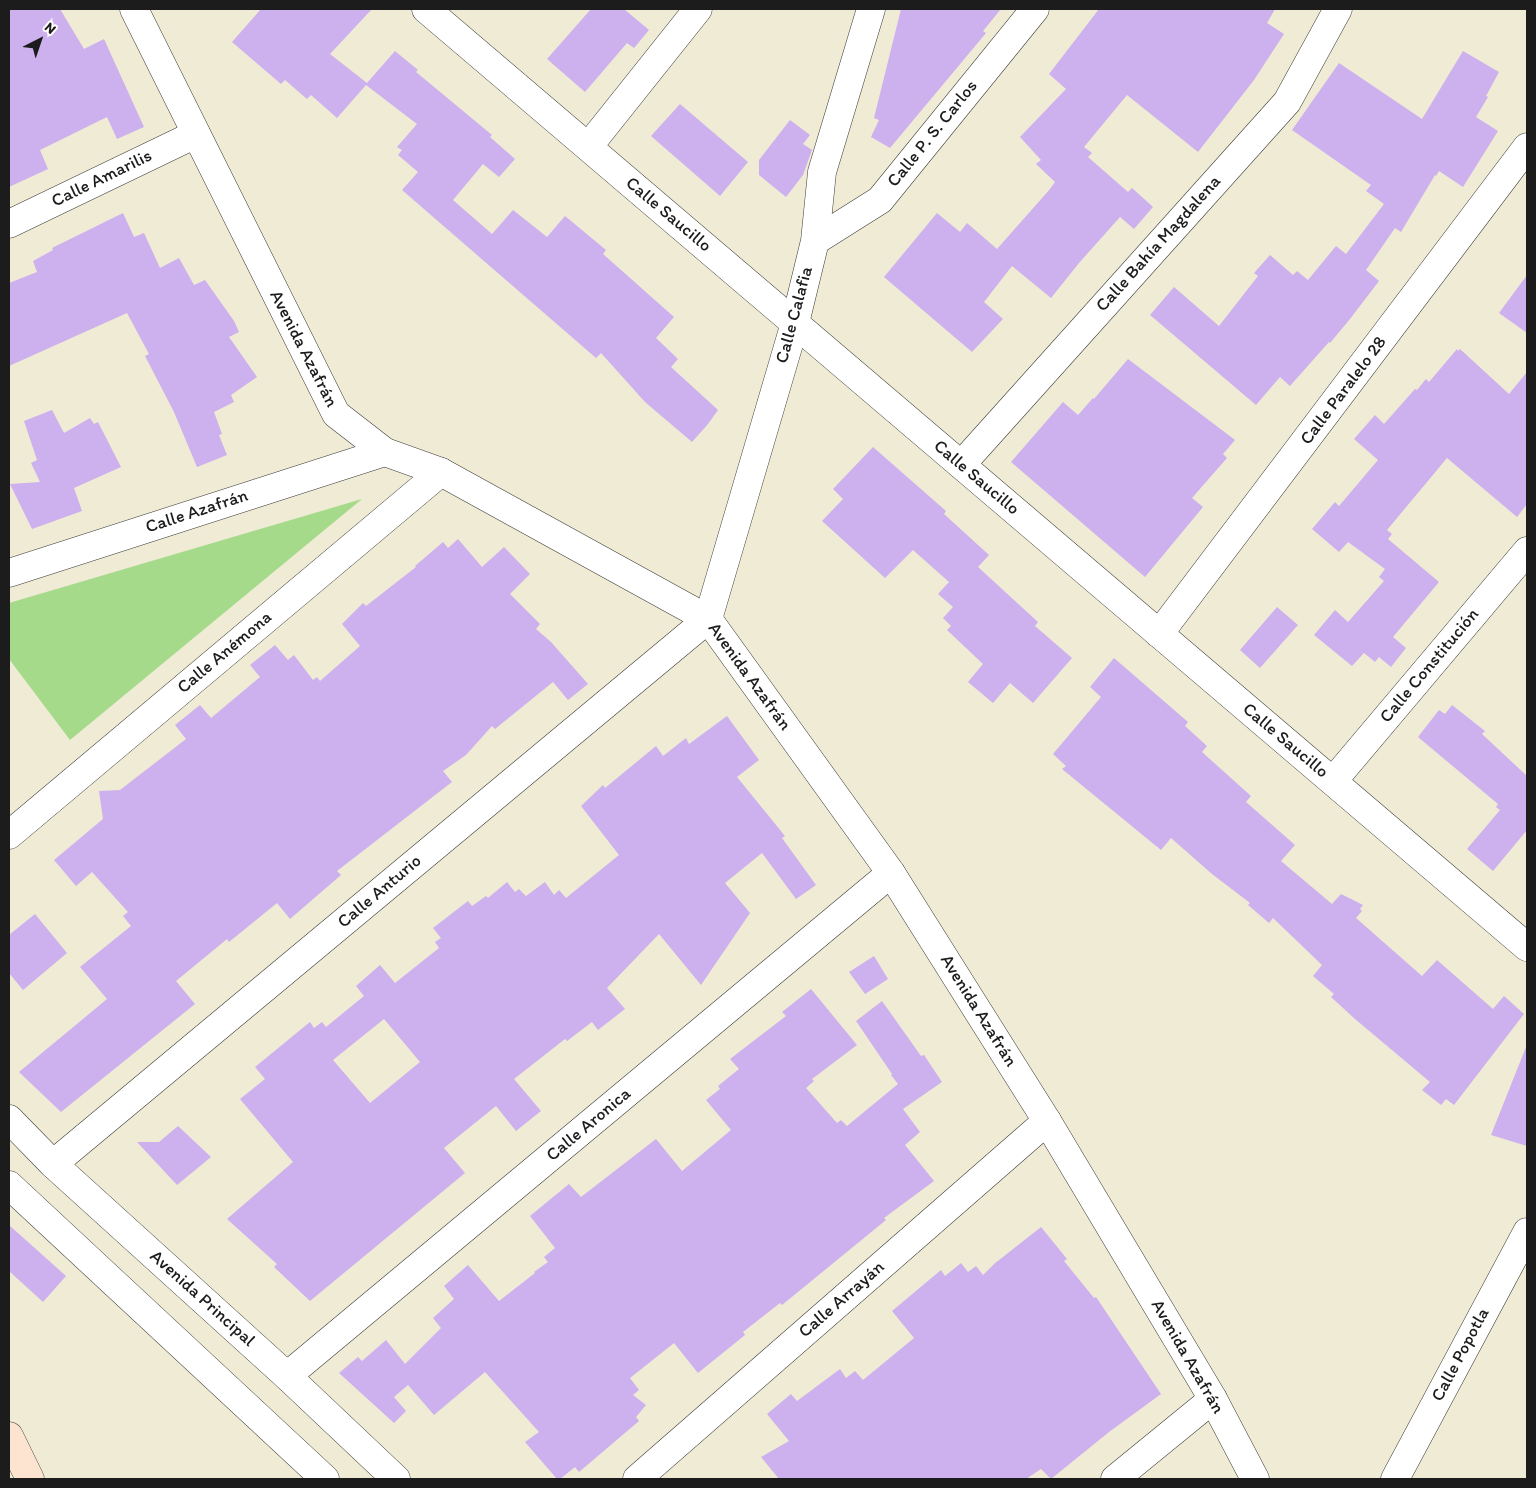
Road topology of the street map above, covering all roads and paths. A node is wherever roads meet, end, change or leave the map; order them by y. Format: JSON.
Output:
{"nodes":[{"id":1,"x":134,"y":9,"type":"edge"},
{"id":2,"x":426,"y":9,"type":"edge"},
{"id":3,"x":698,"y":9,"type":"edge"},
{"id":4,"x":871,"y":9,"type":"edge"},
{"id":5,"x":1035,"y":9,"type":"edge"},
{"id":6,"x":1338,"y":9,"type":"edge"},
{"id":7,"x":196,"y":134,"type":"junction"},
{"id":8,"x":588,"y":147,"type":"junction"},
{"id":9,"x":1527,"y":147,"type":"edge"},
{"id":10,"x":9,"y":224,"type":"edge"},
{"id":11,"x":814,"y":241,"type":"junction"},
{"id":12,"x":795,"y":323,"type":"junction"},
{"id":13,"x":384,"y":452,"type":"junction"},
{"id":14,"x":961,"y":465,"type":"junction"},
{"id":15,"x":441,"y":472,"type":"junction"},
{"id":16,"x":1527,"y":551,"type":"edge"},
{"id":17,"x":9,"y":573,"type":"edge"},
{"id":18,"x":708,"y":619,"type":"junction"},
{"id":19,"x":1160,"y":634,"type":"junction"},
{"id":20,"x":1333,"y":782,"type":"junction"},
{"id":21,"x":9,"y":834,"type":"edge"},
{"id":22,"x":892,"y":873,"type":"junction"},
{"id":23,"x":1527,"y":948,"type":"edge"},
{"id":24,"x":9,"y":1119,"type":"edge"},
{"id":25,"x":1047,"y":1121,"type":"junction"},
{"id":26,"x":53,"y":1164,"type":"junction"},
{"id":27,"x":9,"y":1185,"type":"edge"},
{"id":28,"x":1527,"y":1232,"type":"edge"},
{"id":29,"x":287,"y":1376,"type":"junction"},
{"id":30,"x":1213,"y":1398,"type":"junction"},
{"id":31,"x":9,"y":1436,"type":"edge"},
{"id":32,"x":30,"y":1479,"type":"edge"},
{"id":33,"x":324,"y":1479,"type":"edge"},
{"id":34,"x":396,"y":1479,"type":"edge"},
{"id":35,"x":637,"y":1479,"type":"edge"},
{"id":36,"x":1115,"y":1479,"type":"edge"},
{"id":37,"x":1256,"y":1479,"type":"edge"},
{"id":38,"x":1395,"y":1479,"type":"edge"}],
"edges":[{"from":1,"to":7,"type":"street","name":"Avenida Azafrán"},
{"from":2,"to":8,"type":"street","name":"Calle Saucillo"},
{"from":3,"to":8,"type":"street"},
{"from":4,"to":11,"type":"street","name":"Calle Calafia"},
{"from":5,"to":11,"type":"street","name":"Calle P. S. Carlos"},
{"from":6,"to":14,"type":"street","name":"Calle Bahía Magdalena"},
{"from":7,"to":10,"type":"street","name":"Calle Amarilis"},
{"from":7,"to":13,"type":"street","name":"Avenida Azafrán"},
{"from":8,"to":12,"type":"street","name":"Calle Saucillo"},
{"from":9,"to":19,"type":"street","name":"Calle Paralelo 28"},
{"from":11,"to":12,"type":"street","name":"Calle Calafia"},
{"from":12,"to":14,"type":"street","name":"Calle Saucillo"},
{"from":12,"to":18,"type":"street","name":"Calle Calafia"},
{"from":13,"to":15,"type":"street","name":"Avenida Azafrán"},
{"from":13,"to":17,"type":"street","name":"Calle Azafrán"},
{"from":14,"to":19,"type":"street","name":"Calle Saucillo"},
{"from":15,"to":18,"type":"street","name":"Avenida Azafrán"},
{"from":15,"to":21,"type":"street","name":"Calle Anémona"},
{"from":16,"to":20,"type":"street","name":"Calle Constitución"},
{"from":18,"to":22,"type":"street","name":"Avenida Azafrán"},
{"from":18,"to":26,"type":"street","name":"Calle Anturio"},
{"from":19,"to":20,"type":"street","name":"Calle Saucillo"},
{"from":20,"to":23,"type":"street","name":"Calle Saucillo"},
{"from":22,"to":25,"type":"street","name":"Avenida Azafrán"},
{"from":22,"to":29,"type":"street","name":"Calle Aronica"},
{"from":24,"to":26,"type":"street","name":"Avenida Principal"},
{"from":25,"to":30,"type":"street","name":"Avenida Azafrán"},
{"from":25,"to":35,"type":"street","name":"Calle Arrayán"},
{"from":26,"to":29,"type":"street","name":"Avenida Principal"},
{"from":27,"to":33,"type":"street"},
{"from":28,"to":38,"type":"street","name":"Calle Popotla"},
{"from":29,"to":34,"type":"street","name":"Avenida Principal"},
{"from":30,"to":36,"type":"street"},
{"from":30,"to":37,"type":"street","name":"Avenida Azafrán"},
{"from":31,"to":32,"type":"main road"}]}
